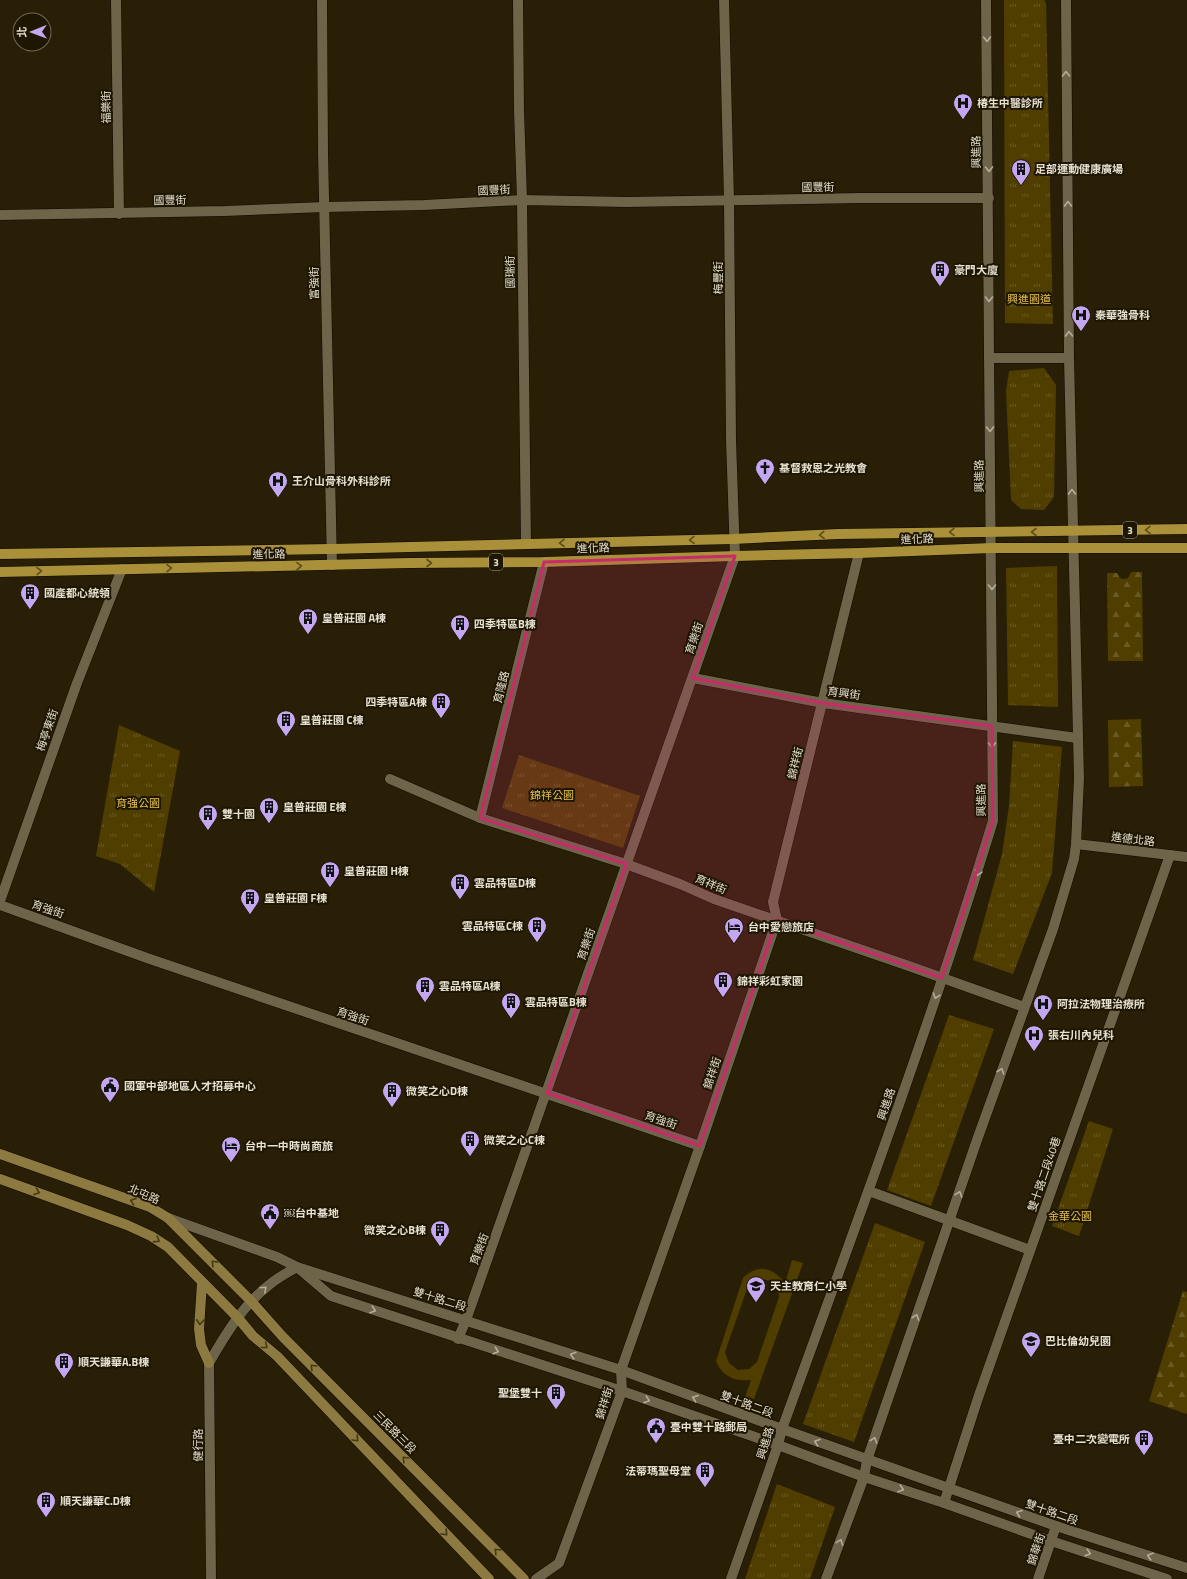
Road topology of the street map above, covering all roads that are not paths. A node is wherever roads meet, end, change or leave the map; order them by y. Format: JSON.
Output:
{"nodes":[{"id":1,"x":116,"y":0,"type":"edge"},
{"id":2,"x":322,"y":0,"type":"edge"},
{"id":3,"x":518,"y":0,"type":"edge"},
{"id":4,"x":724,"y":0,"type":"edge"},
{"id":5,"x":986,"y":0,"type":"edge"},
{"id":6,"x":1066,"y":0,"type":"edge"},
{"id":7,"x":989,"y":198,"type":"junction"},
{"id":8,"x":522,"y":200,"type":"junction"},
{"id":9,"x":729,"y":200,"type":"junction"},
{"id":10,"x":324,"y":207,"type":"junction"},
{"id":11,"x":119,"y":214,"type":"junction"},
{"id":12,"x":0,"y":216,"type":"edge"},
{"id":13,"x":990,"y":358,"type":"junction"},
{"id":14,"x":1069,"y":358,"type":"junction"},
{"id":15,"x":1187,"y":529,"type":"edge"},
{"id":16,"x":1073,"y":531,"type":"junction"},
{"id":17,"x":991,"y":532,"type":"junction"},
{"id":18,"x":733,"y":539,"type":"junction"},
{"id":19,"x":526,"y":544,"type":"junction"},
{"id":20,"x":992,"y":548,"type":"junction"},
{"id":21,"x":1074,"y":548,"type":"junction"},
{"id":22,"x":1187,"y":548,"type":"edge"},
{"id":23,"x":331,"y":549,"type":"junction"},
{"id":24,"x":859,"y":553,"type":"junction"},
{"id":25,"x":0,"y":554,"type":"edge"},
{"id":26,"x":734,"y":556,"type":"junction"},
{"id":27,"x":544,"y":562,"type":"junction"},
{"id":28,"x":332,"y":565,"type":"junction"},
{"id":29,"x":122,"y":569,"type":"junction"},
{"id":30,"x":0,"y":572,"type":"edge"},
{"id":31,"x":692,"y":678,"type":"junction"},
{"id":32,"x":823,"y":702,"type":"junction"},
{"id":33,"x":992,"y":726,"type":"junction"},
{"id":34,"x":1077,"y":738,"type":"junction"},
{"id":35,"x":390,"y":779,"type":"dead end"},
{"id":36,"x":480,"y":818,"type":"junction"},
{"id":37,"x":1076,"y":844,"type":"junction"},
{"id":38,"x":1170,"y":855,"type":"junction"},
{"id":39,"x":1187,"y":857,"type":"edge"},
{"id":40,"x":626,"y":864,"type":"junction"},
{"id":41,"x":0,"y":901,"type":"edge"},
{"id":42,"x":0,"y":905,"type":"edge"},
{"id":43,"x":777,"y":920,"type":"junction"},
{"id":44,"x":942,"y":978,"type":"junction"},
{"id":45,"x":1024,"y":1007,"type":"junction"},
{"id":46,"x":547,"y":1093,"type":"junction"},
{"id":47,"x":700,"y":1146,"type":"junction"},
{"id":48,"x":0,"y":1154,"type":"edge"},
{"id":49,"x":0,"y":1179,"type":"edge"},
{"id":50,"x":869,"y":1191,"type":"junction"},
{"id":51,"x":168,"y":1218,"type":"junction"},
{"id":52,"x":950,"y":1220,"type":"junction"},
{"id":53,"x":1030,"y":1250,"type":"junction"},
{"id":54,"x":297,"y":1266,"type":"junction"},
{"id":55,"x":202,"y":1284,"type":"junction"},
{"id":56,"x":251,"y":1301,"type":"junction"},
{"id":57,"x":238,"y":1318,"type":"junction"},
{"id":58,"x":466,"y":1320,"type":"junction"},
{"id":59,"x":458,"y":1339,"type":"junction"},
{"id":60,"x":209,"y":1363,"type":"junction"},
{"id":61,"x":621,"y":1370,"type":"junction"},
{"id":62,"x":622,"y":1391,"type":"junction"},
{"id":63,"x":782,"y":1429,"type":"junction"},
{"id":64,"x":778,"y":1445,"type":"junction"},
{"id":65,"x":867,"y":1460,"type":"junction"},
{"id":66,"x":864,"y":1477,"type":"junction"},
{"id":67,"x":949,"y":1488,"type":"junction"},
{"id":68,"x":944,"y":1503,"type":"junction"},
{"id":69,"x":1056,"y":1526,"type":"junction"},
{"id":70,"x":1051,"y":1541,"type":"junction"},
{"id":71,"x":1187,"y":1568,"type":"edge"},
{"id":72,"x":211,"y":1579,"type":"edge"},
{"id":73,"x":489,"y":1579,"type":"edge"},
{"id":74,"x":524,"y":1579,"type":"edge"},
{"id":75,"x":536,"y":1579,"type":"edge"},
{"id":76,"x":731,"y":1579,"type":"edge"},
{"id":77,"x":826,"y":1579,"type":"edge"},
{"id":78,"x":1038,"y":1579,"type":"edge"},
{"id":79,"x":1167,"y":1579,"type":"edge"}],
"edges":[{"from":1,"to":11,"type":"street","name":"福樂街"},
{"from":2,"to":10,"type":"street","name":"富強街"},
{"from":3,"to":8,"type":"street","name":"國瑞街"},
{"from":4,"to":9,"type":"street","name":"梅豐街"},
{"from":5,"to":7,"type":"street","name":"興進路","one_way":true},
{"from":14,"to":6,"type":"street","one_way":true},
{"from":7,"to":9,"type":"street","name":"國豐街"},
{"from":7,"to":13,"type":"street","name":"興進路","one_way":true},
{"from":8,"to":9,"type":"street","name":"國豐街"},
{"from":8,"to":10,"type":"street","name":"國豐街"},
{"from":8,"to":19,"type":"street","name":"國瑞街"},
{"from":9,"to":18,"type":"street","name":"梅豐街"},
{"from":10,"to":11,"type":"street","name":"國豐街"},
{"from":10,"to":23,"type":"street","name":"富強街"},
{"from":11,"to":12,"type":"street","name":"國豐街"},
{"from":13,"to":14,"type":"street"},
{"from":13,"to":17,"type":"street","name":"興進路","one_way":true},
{"from":16,"to":14,"type":"street","one_way":true},
{"from":15,"to":16,"type":"main road","name":"進化路","number":"3","one_way":true},
{"from":16,"to":17,"type":"main road","name":"進化路","number":"3","one_way":true},
{"from":16,"to":21,"type":"street"},
{"from":17,"to":18,"type":"main road","name":"進化路","number":"3","one_way":true},
{"from":17,"to":20,"type":"street","name":"興進路"},
{"from":18,"to":19,"type":"main road","name":"進化路","number":"3","one_way":true},
{"from":18,"to":26,"type":"street","name":"梅豐街"},
{"from":19,"to":23,"type":"main road","name":"進化路","number":"3"},
{"from":20,"to":21,"type":"main road","name":"進化路","number":"3"},
{"from":20,"to":24,"type":"main road","name":"進化路","number":"3"},
{"from":20,"to":33,"type":"street","name":"興進路","one_way":true},
{"from":21,"to":22,"type":"main road","name":"進化路","number":"3"},
{"from":21,"to":34,"type":"street"},
{"from":23,"to":25,"type":"main road","name":"進化路","number":"3"},
{"from":23,"to":28,"type":"street","name":"富強街"},
{"from":24,"to":26,"type":"main road","name":"進化路","number":"3"},
{"from":24,"to":32,"type":"street","name":"錦祥街"},
{"from":26,"to":27,"type":"main road","name":"進化路","number":"3"},
{"from":26,"to":31,"type":"street","name":"育樂街"},
{"from":28,"to":27,"type":"main road","name":"進化路","number":"3","one_way":true},
{"from":27,"to":36,"type":"street","name":"育隆路"},
{"from":29,"to":28,"type":"main road","name":"進化路","number":"3","one_way":true},
{"from":30,"to":29,"type":"main road","name":"進化路","number":"3","one_way":true},
{"from":29,"to":41,"type":"street","name":"梅亭東街"},
{"from":31,"to":32,"type":"street","name":"育興街"},
{"from":31,"to":40,"type":"street","name":"育樂街"},
{"from":32,"to":33,"type":"street","name":"育興街"},
{"from":32,"to":43,"type":"street","name":"錦祥街"},
{"from":33,"to":34,"type":"street","name":"育興街"},
{"from":33,"to":44,"type":"street","name":"興進路","one_way":true},
{"from":34,"to":37,"type":"street"},
{"from":35,"to":36,"type":"street","name":"育祥街"},
{"from":36,"to":40,"type":"street","name":"育祥街"},
{"from":37,"to":38,"type":"street","name":"進德北路"},
{"from":37,"to":45,"type":"street"},
{"from":38,"to":39,"type":"street","name":"進德北路"},
{"from":38,"to":53,"type":"street","name":"雙十路二段40巷"},
{"from":40,"to":43,"type":"street","name":"育祥街"},
{"from":40,"to":46,"type":"street","name":"育樂街"},
{"from":42,"to":46,"type":"street","name":"育強街"},
{"from":43,"to":44,"type":"street","name":"育祥街"},
{"from":43,"to":47,"type":"street","name":"錦祥街"},
{"from":44,"to":45,"type":"street","name":"育祥街"},
{"from":44,"to":50,"type":"street","name":"興進路","one_way":true},
{"from":52,"to":45,"type":"street","one_way":true},
{"from":46,"to":47,"type":"street","name":"育強街"},
{"from":46,"to":58,"type":"street","name":"育樂街"},
{"from":47,"to":61,"type":"street","name":"錦祥街"},
{"from":51,"to":48,"type":"main road","name":"北屯路","one_way":true},
{"from":49,"to":55,"type":"main road","one_way":true},
{"from":50,"to":52,"type":"street"},
{"from":50,"to":63,"type":"street","name":"興進路"},
{"from":51,"to":54,"type":"street","name":"雙十路二段"},
{"from":56,"to":51,"type":"main road","name":"北屯路","one_way":true},
{"from":52,"to":53,"type":"street"},
{"from":65,"to":52,"type":"street","one_way":true},
{"from":53,"to":67,"type":"street","name":"雙十路二段40巷"},
{"from":56,"to":54,"type":"street","one_way":true},
{"from":54,"to":58,"type":"street","name":"雙十路二段"},
{"from":54,"to":59,"type":"street","name":"雙十路二段","one_way":true},
{"from":55,"to":57,"type":"main road"},
{"from":55,"to":60,"type":"main road","one_way":true},
{"from":56,"to":57,"type":"street"},
{"from":74,"to":56,"type":"main road","name":"三民路三段","one_way":true},
{"from":57,"to":60,"type":"street"},
{"from":57,"to":73,"type":"main road","one_way":true},
{"from":58,"to":59,"type":"street","name":"育樂街"},
{"from":61,"to":58,"type":"street","name":"雙十路二段","one_way":true},
{"from":59,"to":62,"type":"street","name":"雙十路二段","one_way":true},
{"from":60,"to":72,"type":"street","name":"健行路"},
{"from":61,"to":62,"type":"street","name":"錦祥街"},
{"from":63,"to":61,"type":"street","name":"雙十路二段","one_way":true},
{"from":62,"to":64,"type":"street","name":"雙十路二段","one_way":true},
{"from":62,"to":75,"type":"street","name":"錦祥街"},
{"from":63,"to":64,"type":"street","name":"興進路"},
{"from":65,"to":63,"type":"street","name":"雙十路二段","one_way":true},
{"from":64,"to":66,"type":"street","name":"雙十路二段"},
{"from":64,"to":76,"type":"street","name":"興進路"},
{"from":65,"to":66,"type":"street"},
{"from":65,"to":67,"type":"street","name":"雙十路二段"},
{"from":66,"to":68,"type":"street","name":"雙十路二段","one_way":true},
{"from":77,"to":66,"type":"street","one_way":true},
{"from":67,"to":68,"type":"street","name":"雙十路二段40巷"},
{"from":69,"to":67,"type":"street","name":"雙十路二段","one_way":true},
{"from":68,"to":70,"type":"street","name":"雙十路二段"},
{"from":69,"to":70,"type":"street","name":"錦華街"},
{"from":71,"to":69,"type":"street","name":"雙十路二段","one_way":true},
{"from":70,"to":78,"type":"street","name":"錦華街"},
{"from":70,"to":79,"type":"street","name":"雙十路二段","one_way":true}]}
